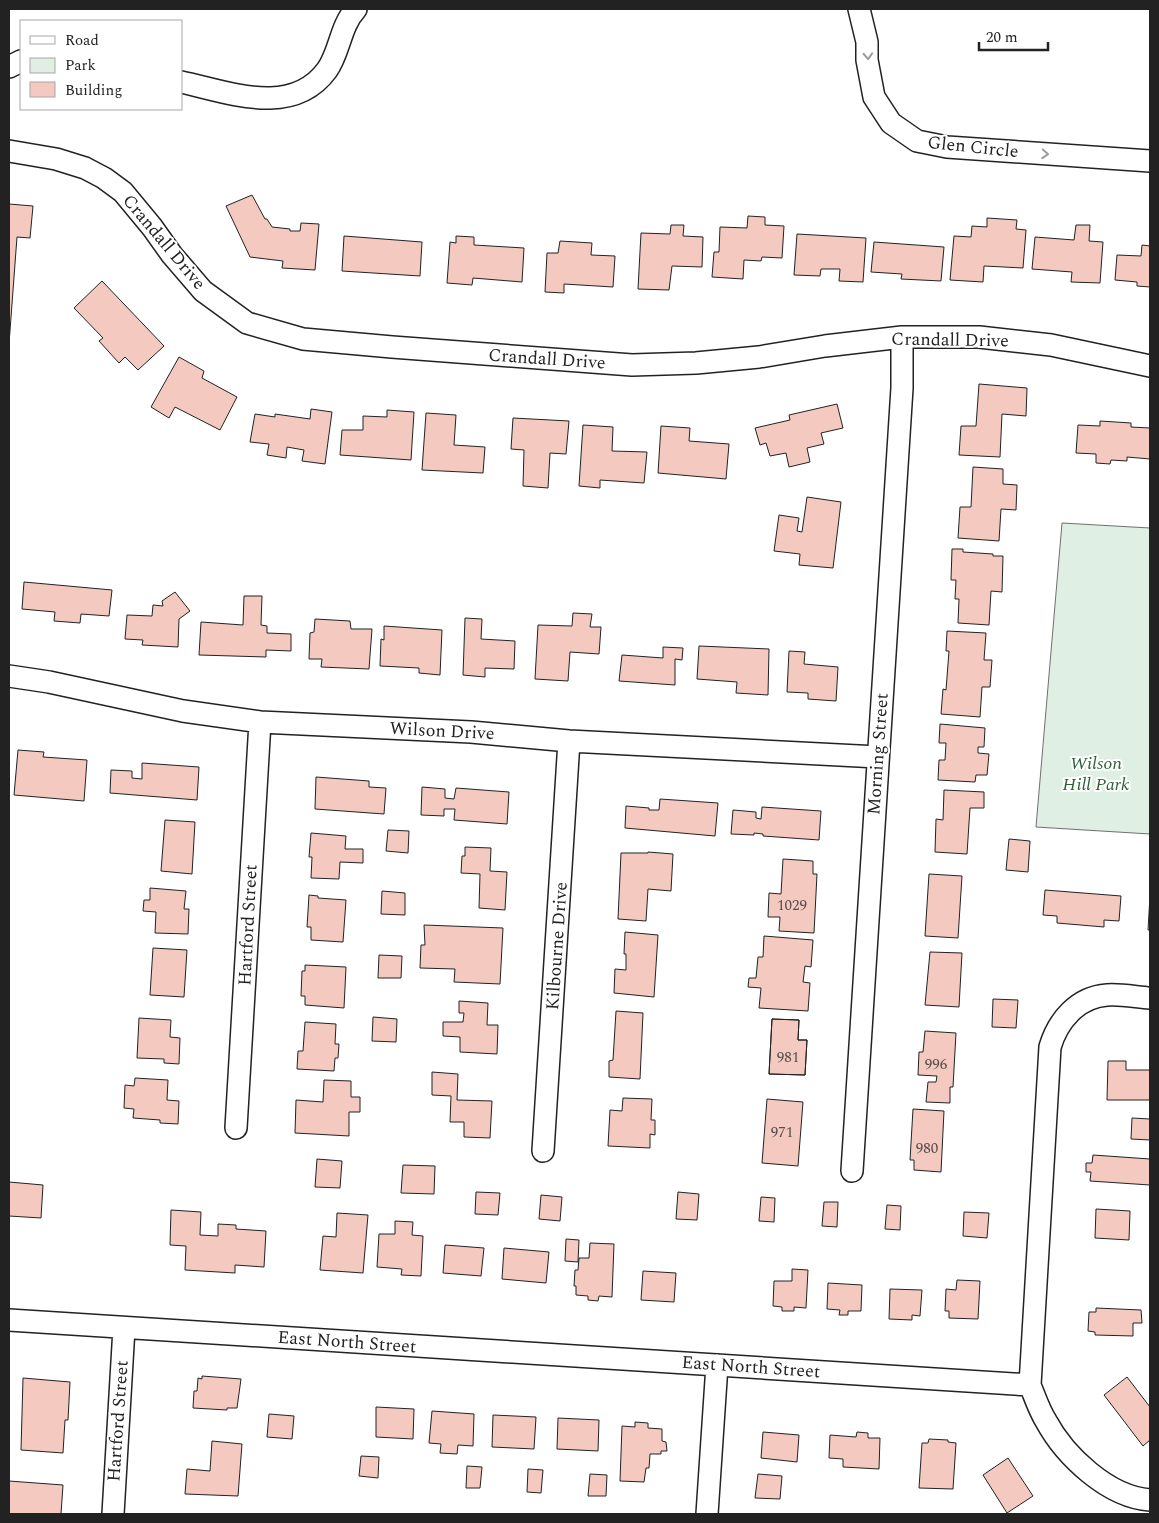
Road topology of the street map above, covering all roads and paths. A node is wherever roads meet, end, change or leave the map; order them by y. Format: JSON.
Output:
{"nodes":[{"id":1,"x":356,"y":9,"type":"edge"},
{"id":2,"x":859,"y":9,"type":"edge"},
{"id":3,"x":182,"y":82,"type":"edge"},
{"id":4,"x":9,"y":151,"type":"edge"},
{"id":5,"x":1150,"y":162,"type":"edge"},
{"id":6,"x":902,"y":337,"type":"junction"},
{"id":7,"x":1150,"y":366,"type":"edge"},
{"id":8,"x":9,"y":676,"type":"edge"},
{"id":9,"x":260,"y":722,"type":"junction"},
{"id":10,"x":569,"y":741,"type":"junction"},
{"id":11,"x":878,"y":757,"type":"junction"},
{"id":12,"x":1150,"y":998,"type":"edge"},
{"id":13,"x":236,"y":1128,"type":"dead end"},
{"id":14,"x":543,"y":1151,"type":"dead end"},
{"id":15,"x":852,"y":1171,"type":"dead end"},
{"id":16,"x":9,"y":1320,"type":"edge"},
{"id":17,"x":124,"y":1328,"type":"junction"},
{"id":18,"x":717,"y":1365,"type":"junction"},
{"id":19,"x":1030,"y":1385,"type":"junction"},
{"id":20,"x":1150,"y":1500,"type":"edge"},
{"id":21,"x":113,"y":1514,"type":"edge"},
{"id":22,"x":707,"y":1514,"type":"edge"}],
"edges":[{"from":1,"to":3,"type":"street"},
{"from":2,"to":5,"type":"street","name":"Glen Circle","one_way":true},
{"from":4,"to":6,"type":"street","name":"Crandall Drive"},
{"from":6,"to":7,"type":"street","name":"Crandall Drive"},
{"from":6,"to":11,"type":"street","name":"Morning Street"},
{"from":8,"to":9,"type":"street","name":"Wilson Drive"},
{"from":9,"to":10,"type":"street","name":"Wilson Drive"},
{"from":9,"to":13,"type":"street","name":"Hartford Street"},
{"from":10,"to":11,"type":"street","name":"Wilson Drive"},
{"from":10,"to":14,"type":"street","name":"Kilbourne Drive"},
{"from":11,"to":15,"type":"street","name":"Morning Street"},
{"from":12,"to":19,"type":"street"},
{"from":16,"to":17,"type":"street","name":"East North Street"},
{"from":17,"to":18,"type":"street","name":"East North Street"},
{"from":17,"to":21,"type":"street","name":"Hartford Street"},
{"from":18,"to":19,"type":"street","name":"East North Street"},
{"from":18,"to":22,"type":"street"},
{"from":19,"to":20,"type":"street"}]}
